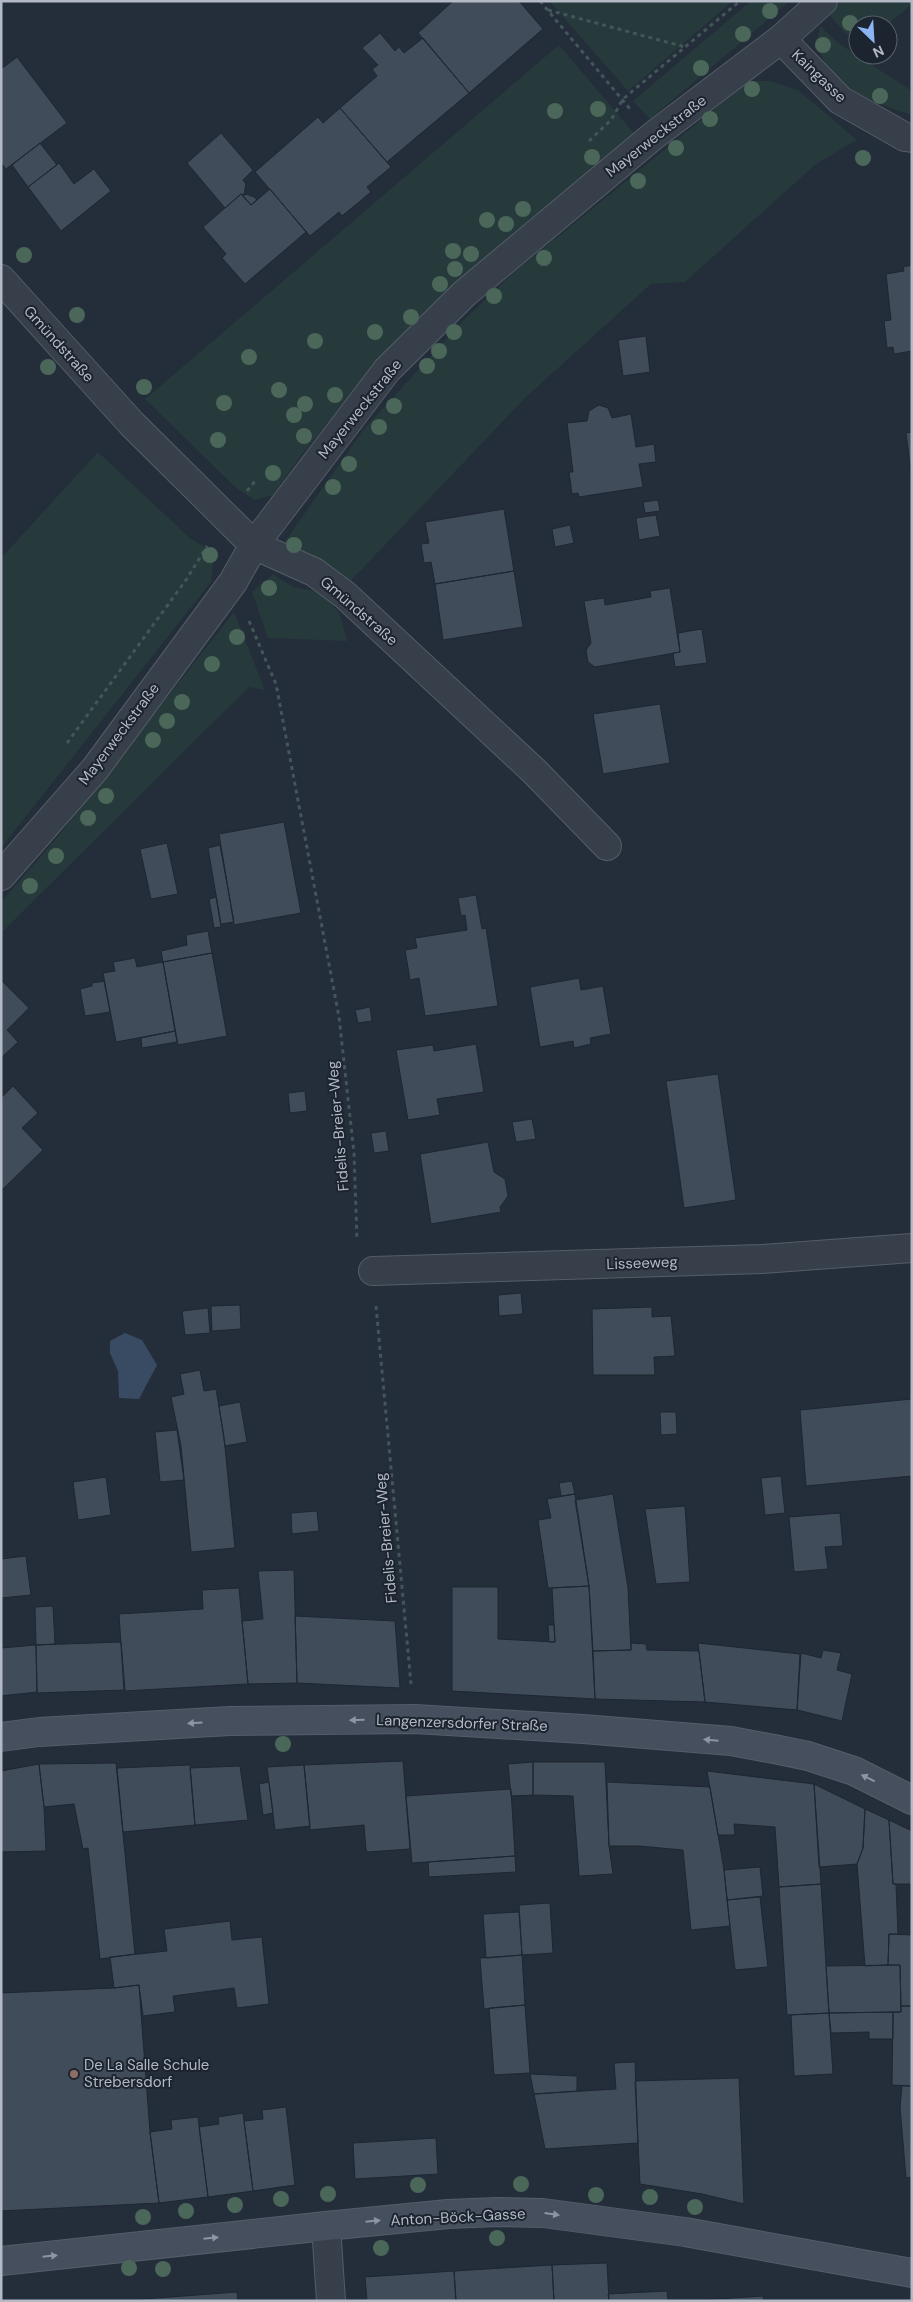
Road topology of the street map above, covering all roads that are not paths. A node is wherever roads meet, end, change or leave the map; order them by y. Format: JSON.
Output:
{"nodes":[{"id":1,"x":823,"y":1,"type":"edge"},
{"id":2,"x":781,"y":39,"type":"junction"},
{"id":3,"x":912,"y":138,"type":"edge"},
{"id":4,"x":1,"y":279,"type":"edge"},
{"id":5,"x":254,"y":545,"type":"junction"},
{"id":6,"x":607,"y":846,"type":"dead end"},
{"id":7,"x":1,"y":876,"type":"edge"},
{"id":8,"x":912,"y":1248,"type":"edge"},
{"id":9,"x":373,"y":1270,"type":"road end"},
{"id":10,"x":1,"y":1737,"type":"edge"},
{"id":11,"x":912,"y":1800,"type":"edge"},
{"id":12,"x":326,"y":2226,"type":"junction"},
{"id":13,"x":1,"y":2261,"type":"edge"},
{"id":14,"x":912,"y":2273,"type":"edge"},
{"id":15,"x":331,"y":2301,"type":"edge"}],
"edges":[{"from":1,"to":2,"type":"street","name":"Mayerweckstraße"},
{"from":2,"to":3,"type":"street","name":"Kaingasse"},
{"from":2,"to":5,"type":"street","name":"Mayerweckstraße"},
{"from":4,"to":5,"type":"street","name":"Gmündstraße"},
{"from":5,"to":6,"type":"street","name":"Gmündstraße"},
{"from":5,"to":7,"type":"street","name":"Mayerweckstraße"},
{"from":8,"to":9,"type":"street","name":"Lisseeweg"},
{"from":11,"to":10,"type":"main road","name":"Langenzersdorfer Straße","one_way":true},
{"from":13,"to":12,"type":"main road","name":"Anton-Böck-Gasse","one_way":true},
{"from":12,"to":14,"type":"main road","name":"Anton-Böck-Gasse","one_way":true},
{"from":12,"to":15,"type":"street"}]}
